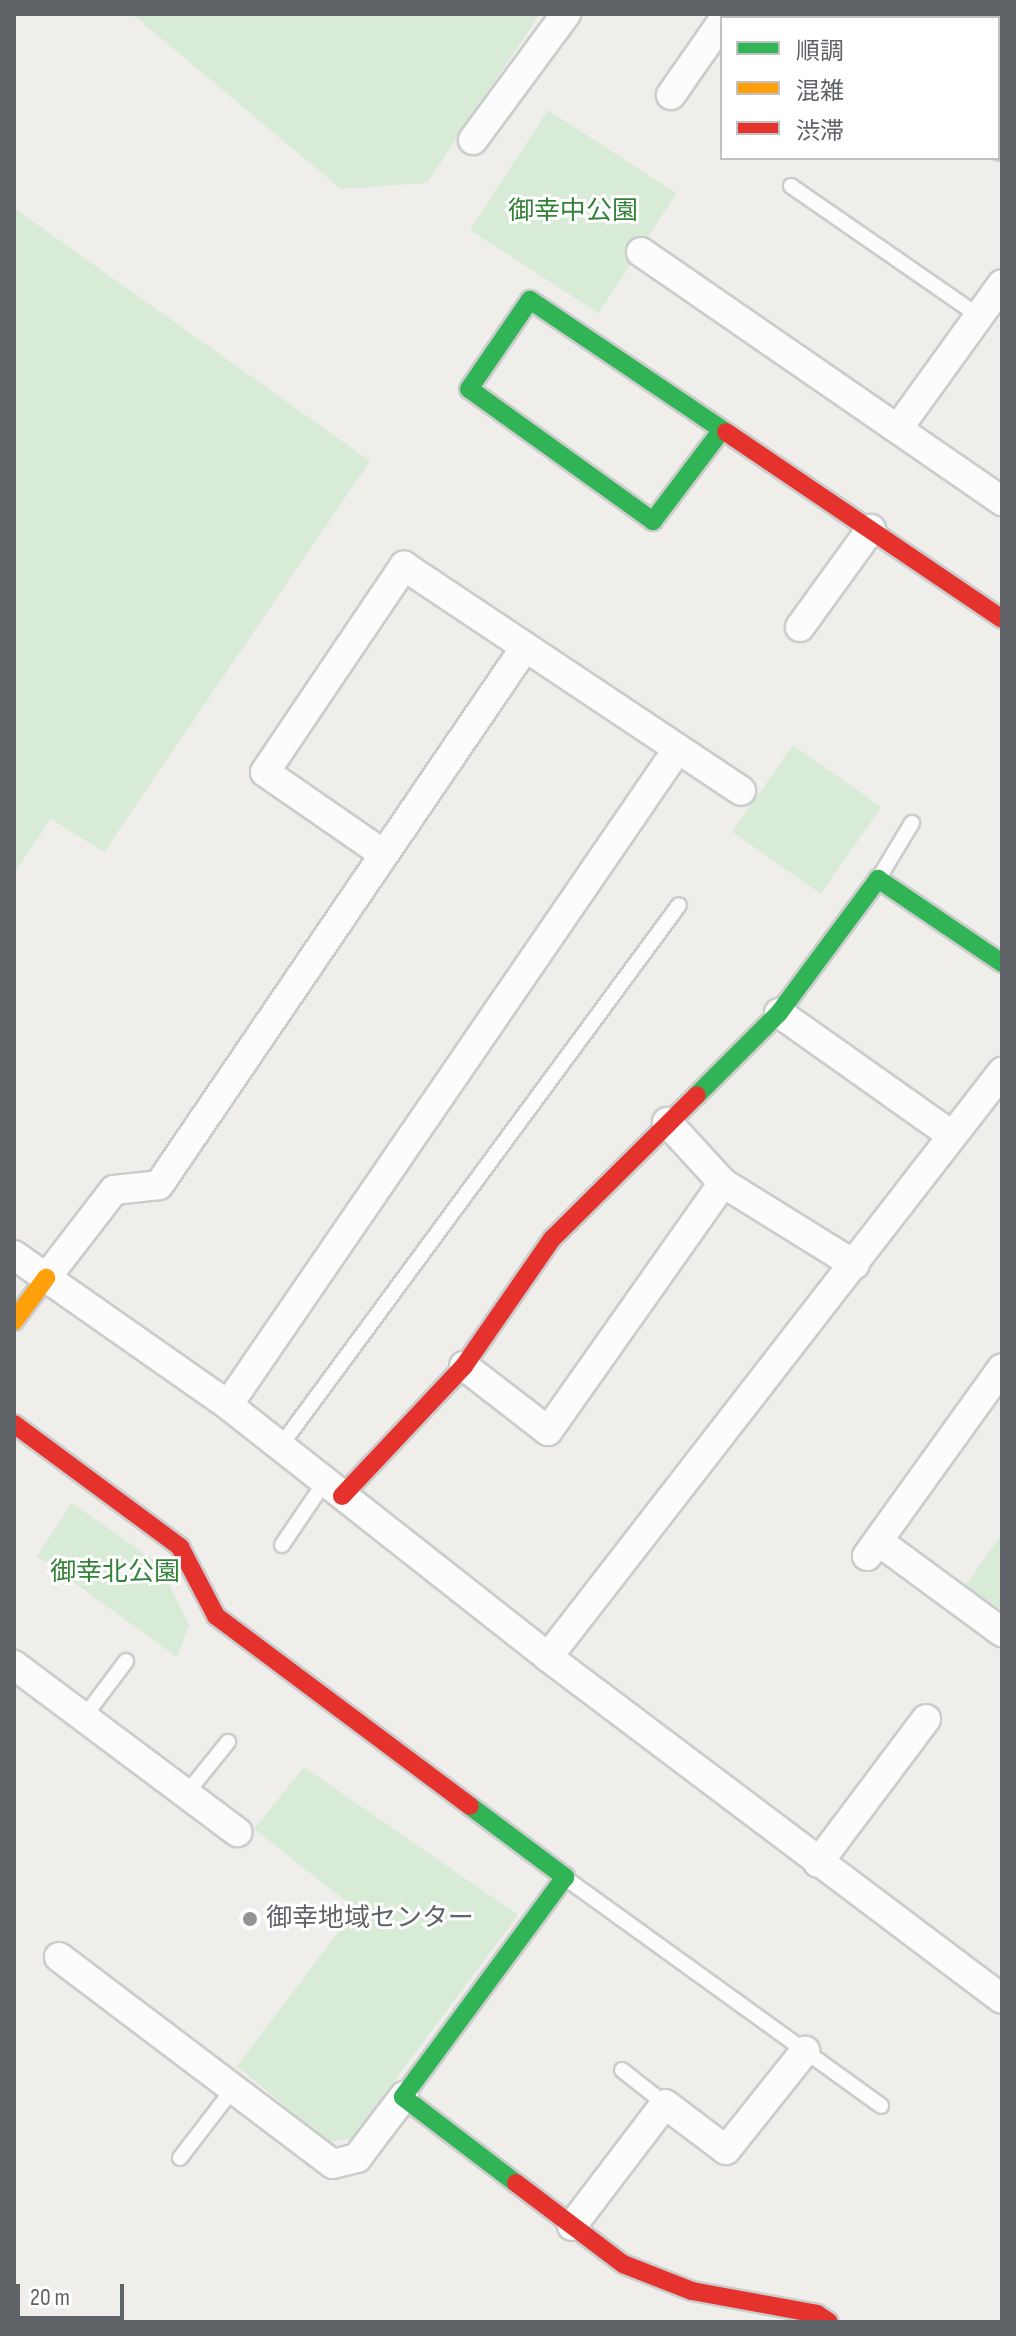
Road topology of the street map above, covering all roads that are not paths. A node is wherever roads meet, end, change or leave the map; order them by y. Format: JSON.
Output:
{"nodes":[{"id":1,"x":566,"y":14,"type":"edge"},
{"id":2,"x":720,"y":25,"type":"edge"},
{"id":3,"x":671,"y":95,"type":"dead end"},
{"id":4,"x":473,"y":140,"type":"dead end"},
{"id":5,"x":791,"y":186,"type":"dead end"},
{"id":6,"x":641,"y":252,"type":"dead end"},
{"id":7,"x":1002,"y":284,"type":"edge"},
{"id":8,"x":979,"y":316,"type":"junction"},
{"id":9,"x":899,"y":427,"type":"junction"},
{"id":10,"x":721,"y":431,"type":"junction"},
{"id":11,"x":1002,"y":501,"type":"edge"},
{"id":12,"x":871,"y":529,"type":"junction"},
{"id":13,"x":1002,"y":619,"type":"edge"},
{"id":14,"x":800,"y":627,"type":"dead end"},
{"id":15,"x":524,"y":649,"type":"junction"},
{"id":16,"x":677,"y":750,"type":"junction"},
{"id":17,"x":741,"y":791,"type":"dead end"},
{"id":18,"x":912,"y":823,"type":"dead end"},
{"id":19,"x":382,"y":853,"type":"junction"},
{"id":20,"x":878,"y":879,"type":"junction"},
{"id":21,"x":679,"y":905,"type":"dead end"},
{"id":22,"x":1002,"y":963,"type":"edge"},
{"id":23,"x":779,"y":1013,"type":"junction"},
{"id":24,"x":1002,"y":1072,"type":"edge"},
{"id":25,"x":667,"y":1122,"type":"junction"},
{"id":26,"x":951,"y":1135,"type":"junction"},
{"id":27,"x":723,"y":1183,"type":"junction"},
{"id":28,"x":14,"y":1255,"type":"edge"},
{"id":29,"x":855,"y":1265,"type":"junction"},
{"id":30,"x":46,"y":1278,"type":"junction"},
{"id":31,"x":14,"y":1321,"type":"edge"},
{"id":32,"x":464,"y":1366,"type":"junction"},
{"id":33,"x":1002,"y":1368,"type":"edge"},
{"id":34,"x":228,"y":1405,"type":"junction"},
{"id":35,"x":14,"y":1424,"type":"edge"},
{"id":36,"x":279,"y":1448,"type":"junction"},
{"id":37,"x":333,"y":1489,"type":"junction"},
{"id":38,"x":282,"y":1545,"type":"dead end"},
{"id":39,"x":1002,"y":1632,"type":"edge"},
{"id":40,"x":548,"y":1657,"type":"junction"},
{"id":41,"x":126,"y":1661,"type":"dead end"},
{"id":42,"x":14,"y":1665,"type":"edge"},
{"id":43,"x":84,"y":1717,"type":"junction"},
{"id":44,"x":926,"y":1719,"type":"dead end"},
{"id":45,"x":228,"y":1742,"type":"dead end"},
{"id":46,"x":186,"y":1794,"type":"junction"},
{"id":47,"x":237,"y":1832,"type":"dead end"},
{"id":48,"x":818,"y":1863,"type":"junction"},
{"id":49,"x":565,"y":1877,"type":"junction"},
{"id":50,"x":59,"y":1957,"type":"dead end"},
{"id":51,"x":1002,"y":1999,"type":"edge"},
{"id":52,"x":805,"y":2051,"type":"junction"},
{"id":53,"x":622,"y":2070,"type":"dead end"},
{"id":54,"x":233,"y":2089,"type":"junction"},
{"id":55,"x":404,"y":2096,"type":"junction"},
{"id":56,"x":665,"y":2104,"type":"junction"},
{"id":57,"x":881,"y":2106,"type":"dead end"},
{"id":58,"x":180,"y":2158,"type":"dead end"},
{"id":59,"x":572,"y":2226,"type":"junction"},
{"id":60,"x":829,"y":2322,"type":"edge"}],
"edges":[{"from":1,"to":4,"type":"street"},
{"from":2,"to":3,"type":"street"},
{"from":5,"to":8,"type":"lane"},
{"from":6,"to":9,"type":"street"},
{"from":7,"to":8,"type":"street"},
{"from":8,"to":9,"type":"street"},
{"from":9,"to":11,"type":"street"},
{"from":10,"to":10,"type":"street"},
{"from":10,"to":12,"type":"street"},
{"from":12,"to":13,"type":"street"},
{"from":12,"to":14,"type":"street"},
{"from":15,"to":16,"type":"street"},
{"from":15,"to":19,"type":"street"},
{"from":15,"to":19,"type":"street"},
{"from":16,"to":17,"type":"street"},
{"from":16,"to":34,"type":"street"},
{"from":18,"to":20,"type":"lane"},
{"from":19,"to":30,"type":"street"},
{"from":20,"to":22,"type":"street"},
{"from":20,"to":23,"type":"street"},
{"from":21,"to":36,"type":"lane"},
{"from":23,"to":25,"type":"street"},
{"from":23,"to":26,"type":"street"},
{"from":24,"to":26,"type":"street"},
{"from":25,"to":27,"type":"street"},
{"from":25,"to":32,"type":"street"},
{"from":26,"to":29,"type":"street"},
{"from":27,"to":29,"type":"street"},
{"from":27,"to":32,"type":"street"},
{"from":28,"to":30,"type":"street"},
{"from":29,"to":40,"type":"street"},
{"from":30,"to":31,"type":"street"},
{"from":30,"to":34,"type":"street"},
{"from":32,"to":37,"type":"street"},
{"from":33,"to":39,"type":"street"},
{"from":34,"to":36,"type":"street"},
{"from":35,"to":49,"type":"street"},
{"from":36,"to":37,"type":"street"},
{"from":37,"to":38,"type":"lane"},
{"from":37,"to":40,"type":"street"},
{"from":40,"to":48,"type":"street"},
{"from":41,"to":43,"type":"lane"},
{"from":42,"to":43,"type":"street"},
{"from":43,"to":46,"type":"street"},
{"from":44,"to":48,"type":"street"},
{"from":45,"to":46,"type":"lane"},
{"from":46,"to":47,"type":"street"},
{"from":48,"to":51,"type":"street"},
{"from":49,"to":52,"type":"lane"},
{"from":49,"to":55,"type":"street"},
{"from":50,"to":54,"type":"street"},
{"from":52,"to":56,"type":"street"},
{"from":52,"to":57,"type":"lane"},
{"from":53,"to":56,"type":"lane"},
{"from":54,"to":55,"type":"street"},
{"from":54,"to":58,"type":"lane"},
{"from":55,"to":59,"type":"street"},
{"from":56,"to":59,"type":"street"},
{"from":59,"to":60,"type":"street"}]}
